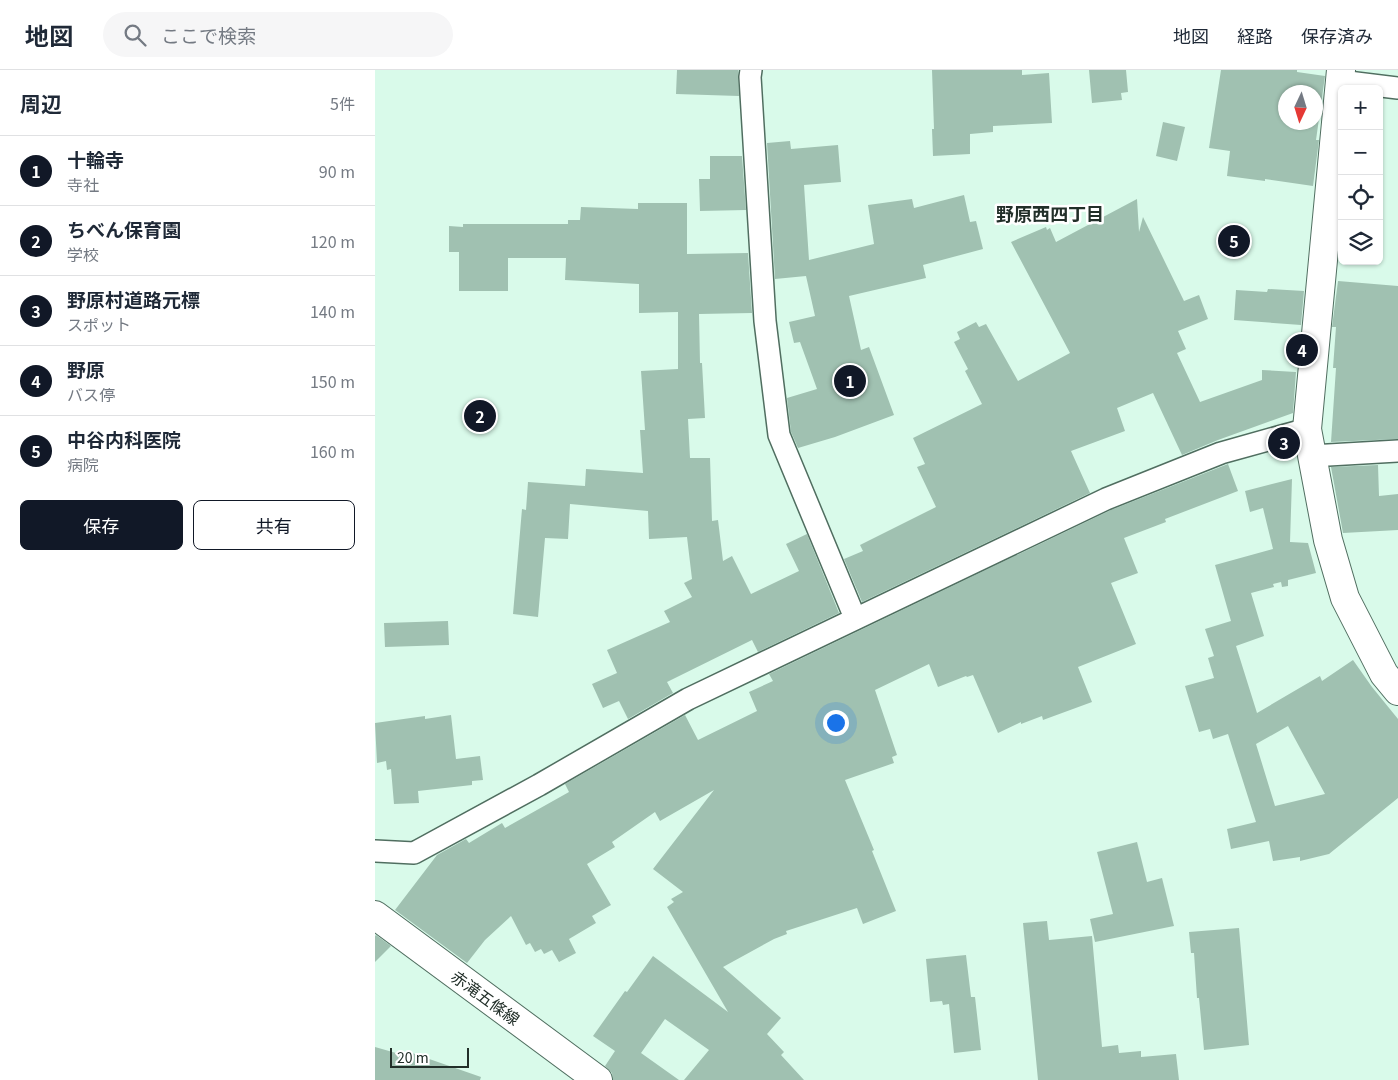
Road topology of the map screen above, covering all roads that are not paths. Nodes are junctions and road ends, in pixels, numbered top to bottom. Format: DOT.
graph roads {
  1 [pos="751,70"];
  2 [pos="1341,76"];
  3 [pos="1398,88"];
  4 [pos="1307,429"];
  5 [pos="1398,451"];
  6 [pos="1311,456"];
  7 [pos="855,618"];
  8 [pos="1398,691"];
  9 [pos="375,851"];
  10 [pos="375,915"];
  11 [pos="598,1080"];
  1 -- 7 [label="street"];
  2 -- 3 [label="street"];
  2 -- 4 [label="street"];
  4 -- 6 [label="street"];
  4 -- 7 [label="street"];
  5 -- 6 [label="street"];
  6 -- 8 [label="street"];
  7 -- 9 [label="street"];
  10 -- 11 [label="street, 赤滝五條線"];
}
